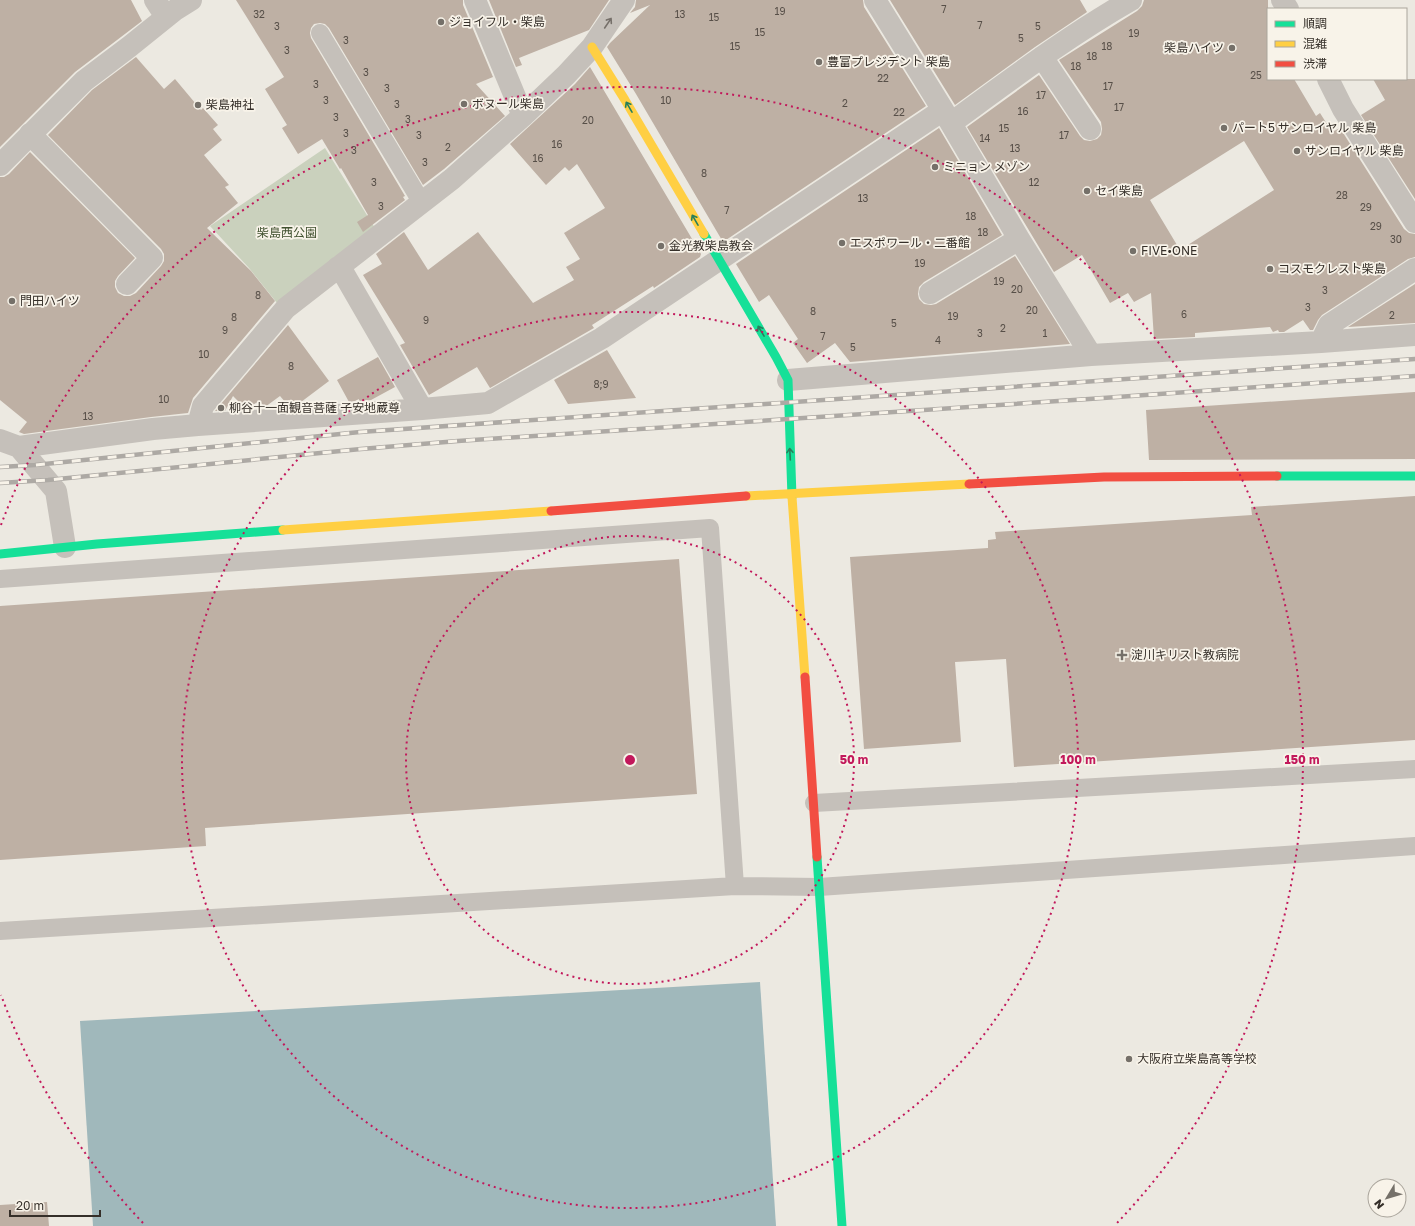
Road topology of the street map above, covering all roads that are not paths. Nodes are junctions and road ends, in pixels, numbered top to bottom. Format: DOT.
graph roads {
  1 [pos="191,0"];
  2 [pos="475,0"];
  3 [pos="624,0"];
  4 [pos="875,0"];
  5 [pos="1131,0"];
  6 [pos="161,8"];
  7 [pos="320,33"];
  8 [pos="592,47"];
  9 [pos="1042,57"];
  10 [pos="1328,80"];
  11 [pos="523,116"];
  12 [pos="947,117"];
  13 [pos="1090,129"];
  14 [pos="30,134"];
  15 [pos="0,165"];
  16 [pos="422,203"];
  17 [pos="1415,222"];
  18 [pos="1018,239"];
  19 [pos="718,260"];
  20 [pos="338,267"];
  21 [pos="1415,269"];
  22 [pos="127,284"];
  23 [pos="930,293"];
  24 [pos="1415,335"];
  25 [pos="1321,342"];
  26 [pos="1091,355"];
  27 [pos="788,380"];
  28 [pos="422,409"];
  29 [pos="198,425"];
  30 [pos="10,443"];
  31 [pos="1415,476"];
  32 [pos="792,493"];
  33 [pos="65,547"];
  34 [pos="0,554"];
  35 [pos="0,579"];
  36 [pos="1415,769"];
  37 [pos="814,803"];
  38 [pos="1415,846"];
  39 [pos="735,886"];
  40 [pos="819,888"];
  41 [pos="0,931"];
  42 [pos="842,1226"];
  1 -- 6 [label="street"];
  2 -- 11 [label="street"];
  8 -- 3 [label="street, one-way"];
  4 -- 12 [label="street"];
  5 -- 9 [label="street"];
  6 -- 14 [label="street"];
  7 -- 16 [label="lane"];
  8 -- 11 [label="street"];
  19 -- 8 [label="street, one-way"];
  9 -- 12 [label="street"];
  9 -- 13 [label="street"];
  10 -- 17 [label="street"];
  11 -- 16 [label="street"];
  12 -- 18 [label="street"];
  12 -- 19 [label="street"];
  14 -- 15 [label="street"];
  14 -- 22 [label="street"];
  16 -- 20 [label="street"];
  18 -- 23 [label="street"];
  18 -- 26 [label="street"];
  27 -- 19 [label="street, one-way"];
  19 -- 28 [label="street"];
  20 -- 28 [label="street"];
  20 -- 29 [label="street"];
  21 -- 25 [label="street"];
  24 -- 25 [label="street"];
  25 -- 26 [label="street"];
  26 -- 27 [label="street"];
  32 -- 27 [label="street, one-way"];
  28 -- 29 [label="street"];
  29 -- 30 [label="street"];
  30 -- 33 [label="street"];
  31 -- 32 [label="street"];
  32 -- 33 [label="street"];
  32 -- 37 [label="street"];
  33 -- 34 [label="street"];
  35 -- 39 [label="lane"];
  36 -- 37 [label="lane"];
  37 -- 40 [label="street"];
  38 -- 40 [label="lane"];
  39 -- 40 [label="lane"];
  39 -- 41 [label="lane"];
  40 -- 42 [label="street"];
}
